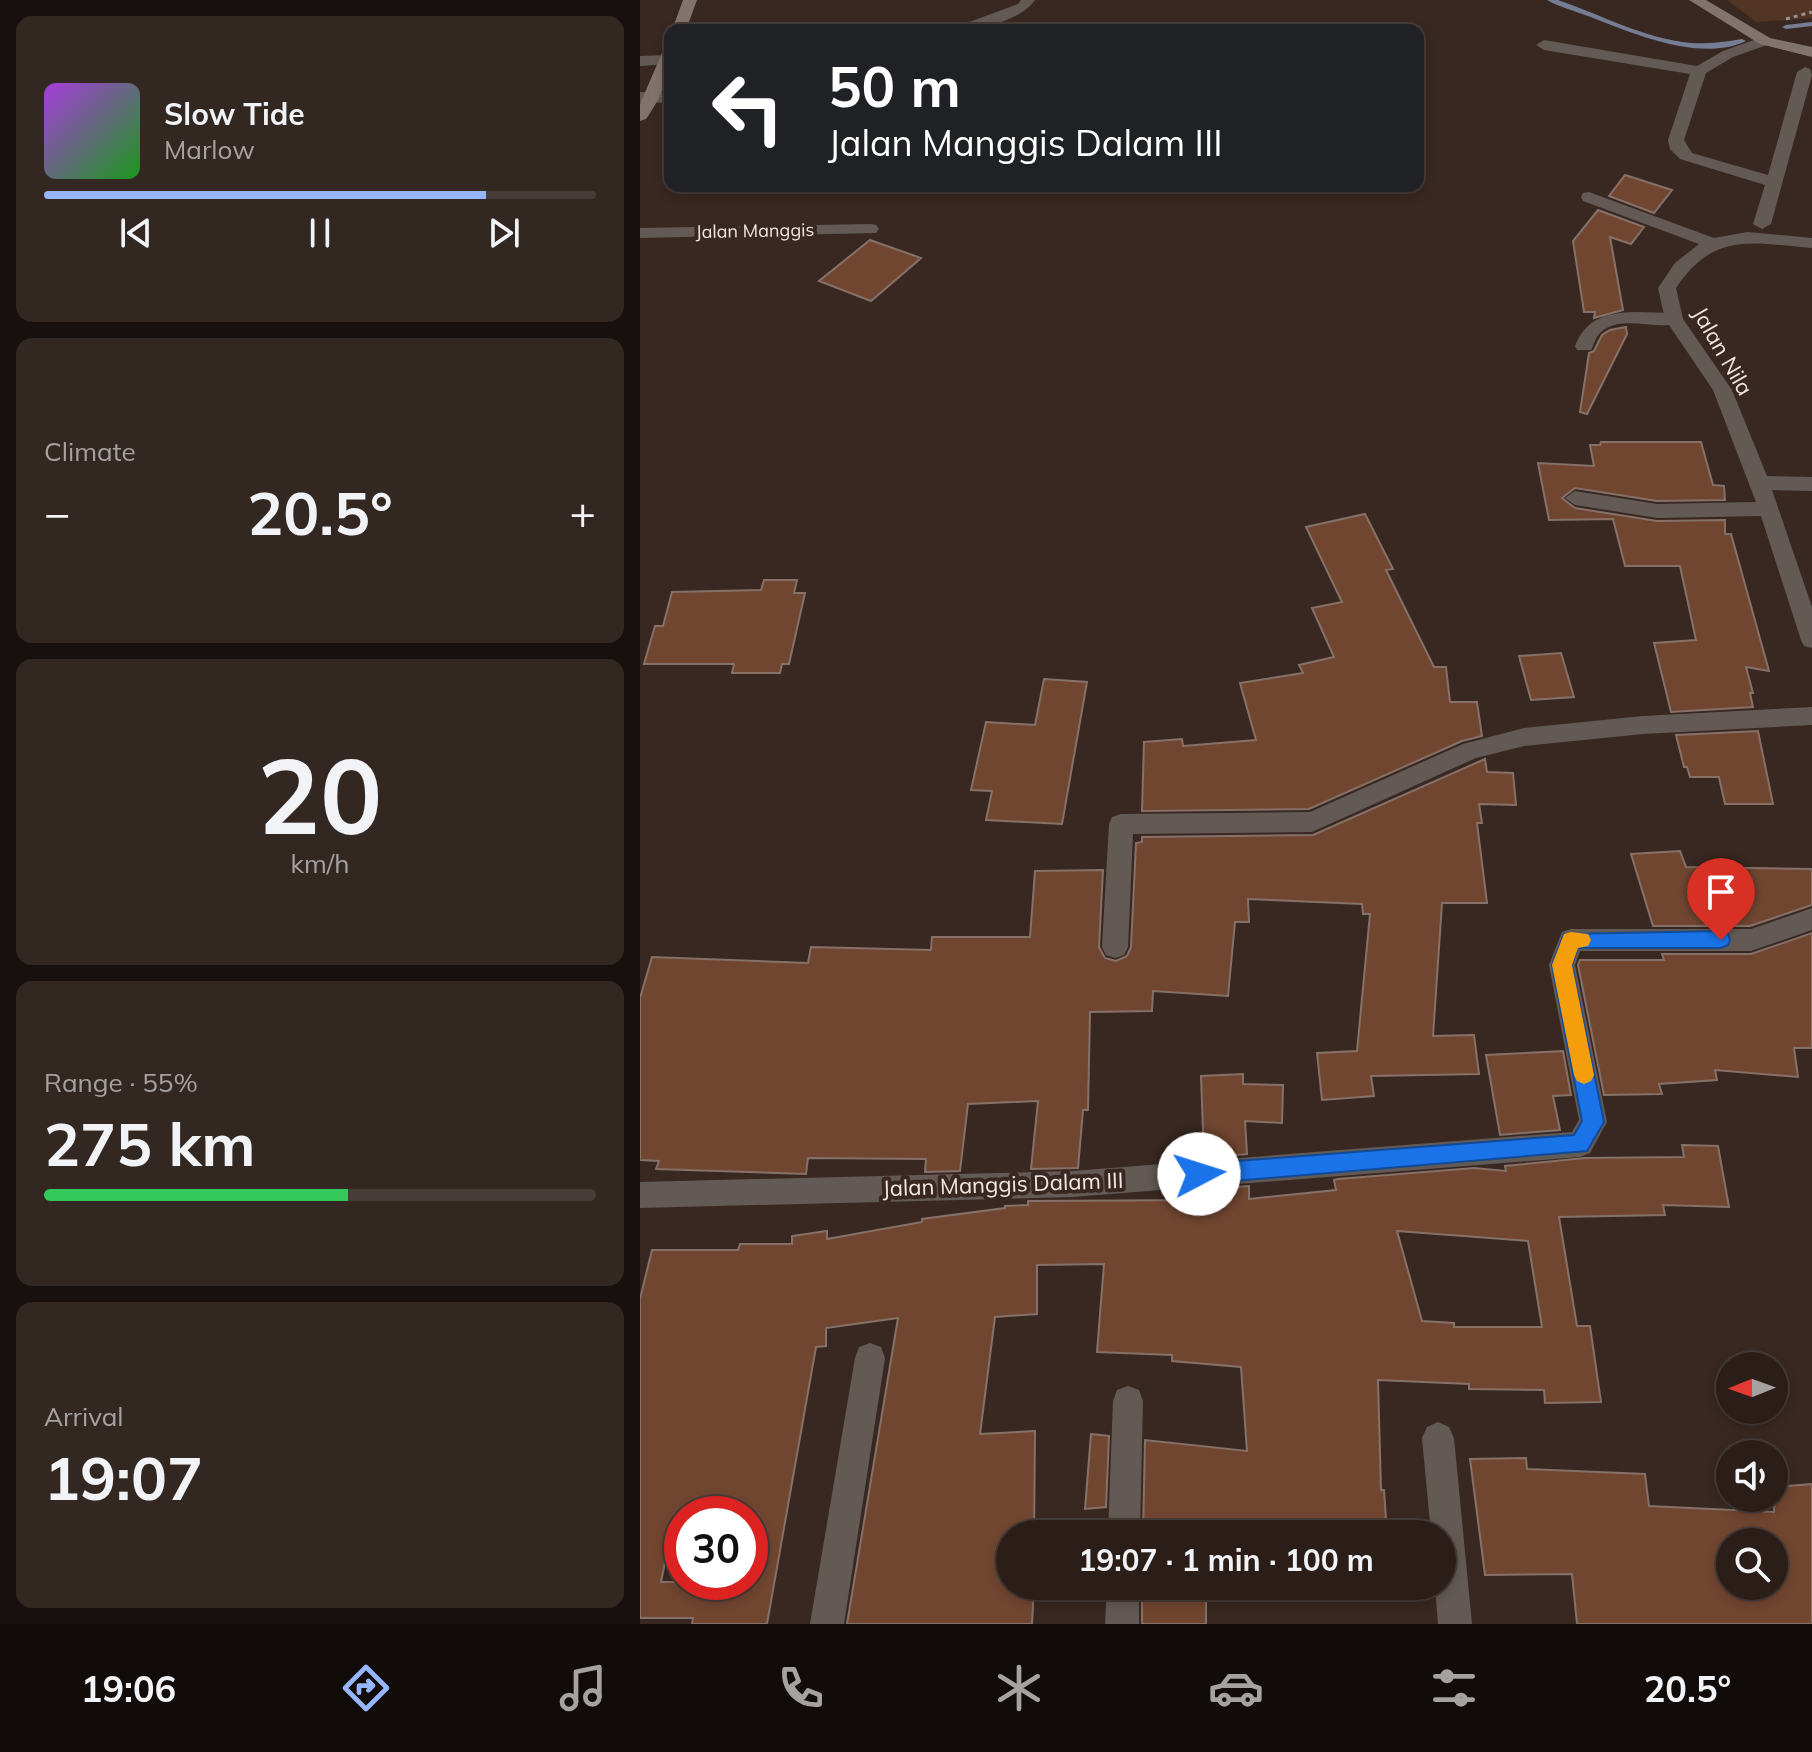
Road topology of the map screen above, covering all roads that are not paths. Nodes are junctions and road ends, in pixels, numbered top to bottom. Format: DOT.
graph roads {
  1 [pos="690,0"];
  2 [pos="1028,0"];
  3 [pos="1696,0"];
  4 [pos="681,24"];
  5 [pos="977,24"];
  6 [pos="1765,41"];
  7 [pos="1544,45"];
  8 [pos="1812,52"];
  9 [pos="664,58"];
  10 [pos="640,61"];
  11 [pos="664,71"];
  12 [pos="1699,71"];
  13 [pos="1805,72"];
  14 [pos="654,98"];
  15 [pos="640,116"];
  16 [pos="1774,182"];
  17 [pos="1589,197"];
  18 [pos="1762,224"];
  19 [pos="870,229"];
  20 [pos="640,233"];
  21 [pos="1710,242"];
  22 [pos="1812,243"];
  23 [pos="1674,319"];
  24 [pos="1584,346"];
  25 [pos="1760,483"];
  26 [pos="1812,484"];
  27 [pos="1575,498"];
  28 [pos="1768,509"];
  29 [pos="1812,640"];
  30 [pos="1812,716"];
  31 [pos="1812,919"];
  32 [pos="1115,947"];
  33 [pos="640,1195"];
  34 [pos="870,1358"];
  35 [pos="1128,1401"];
  36 [pos="1438,1438"];
  37 [pos="1124,1520"];
  38 [pos="1123,1600"];
  39 [pos="827,1624"];
  40 [pos="1122,1624"];
  41 [pos="1455,1624"];
  1 -- 4 [label="street"];
  2 -- 5 [label="street"];
  3 -- 6 [label="street"];
  6 -- 8 [label="street"];
  6 -- 12 [label="street"];
  7 -- 12 [label="street"];
  9 -- 10 [label="street"];
  11 -- 14 [label="street"];
  12 -- 16 [label="street"];
  13 -- 16 [label="street"];
  14 -- 15 [label="street"];
  16 -- 18 [label="street"];
  17 -- 21 [label="street"];
  19 -- 20 [label="street, Jalan Manggis"];
  21 -- 22 [label="street"];
  21 -- 23 [label="street, Jalan Nila"];
  23 -- 24 [label="street"];
  23 -- 25 [label="street, Jalan Nila"];
  25 -- 26 [label="street"];
  25 -- 28 [label="street, Jalan Nila"];
  27 -- 28 [label="street"];
  28 -- 29 [label="street, Jalan Nila"];
  30 -- 32 [label="street"];
  31 -- 33 [label="street, Jalan Manggis Dalam III"];
  34 -- 39 [label="street"];
  35 -- 37 [label="street"];
  36 -- 41 [label="street"];
  38 -- 40 [label="street"];
}
